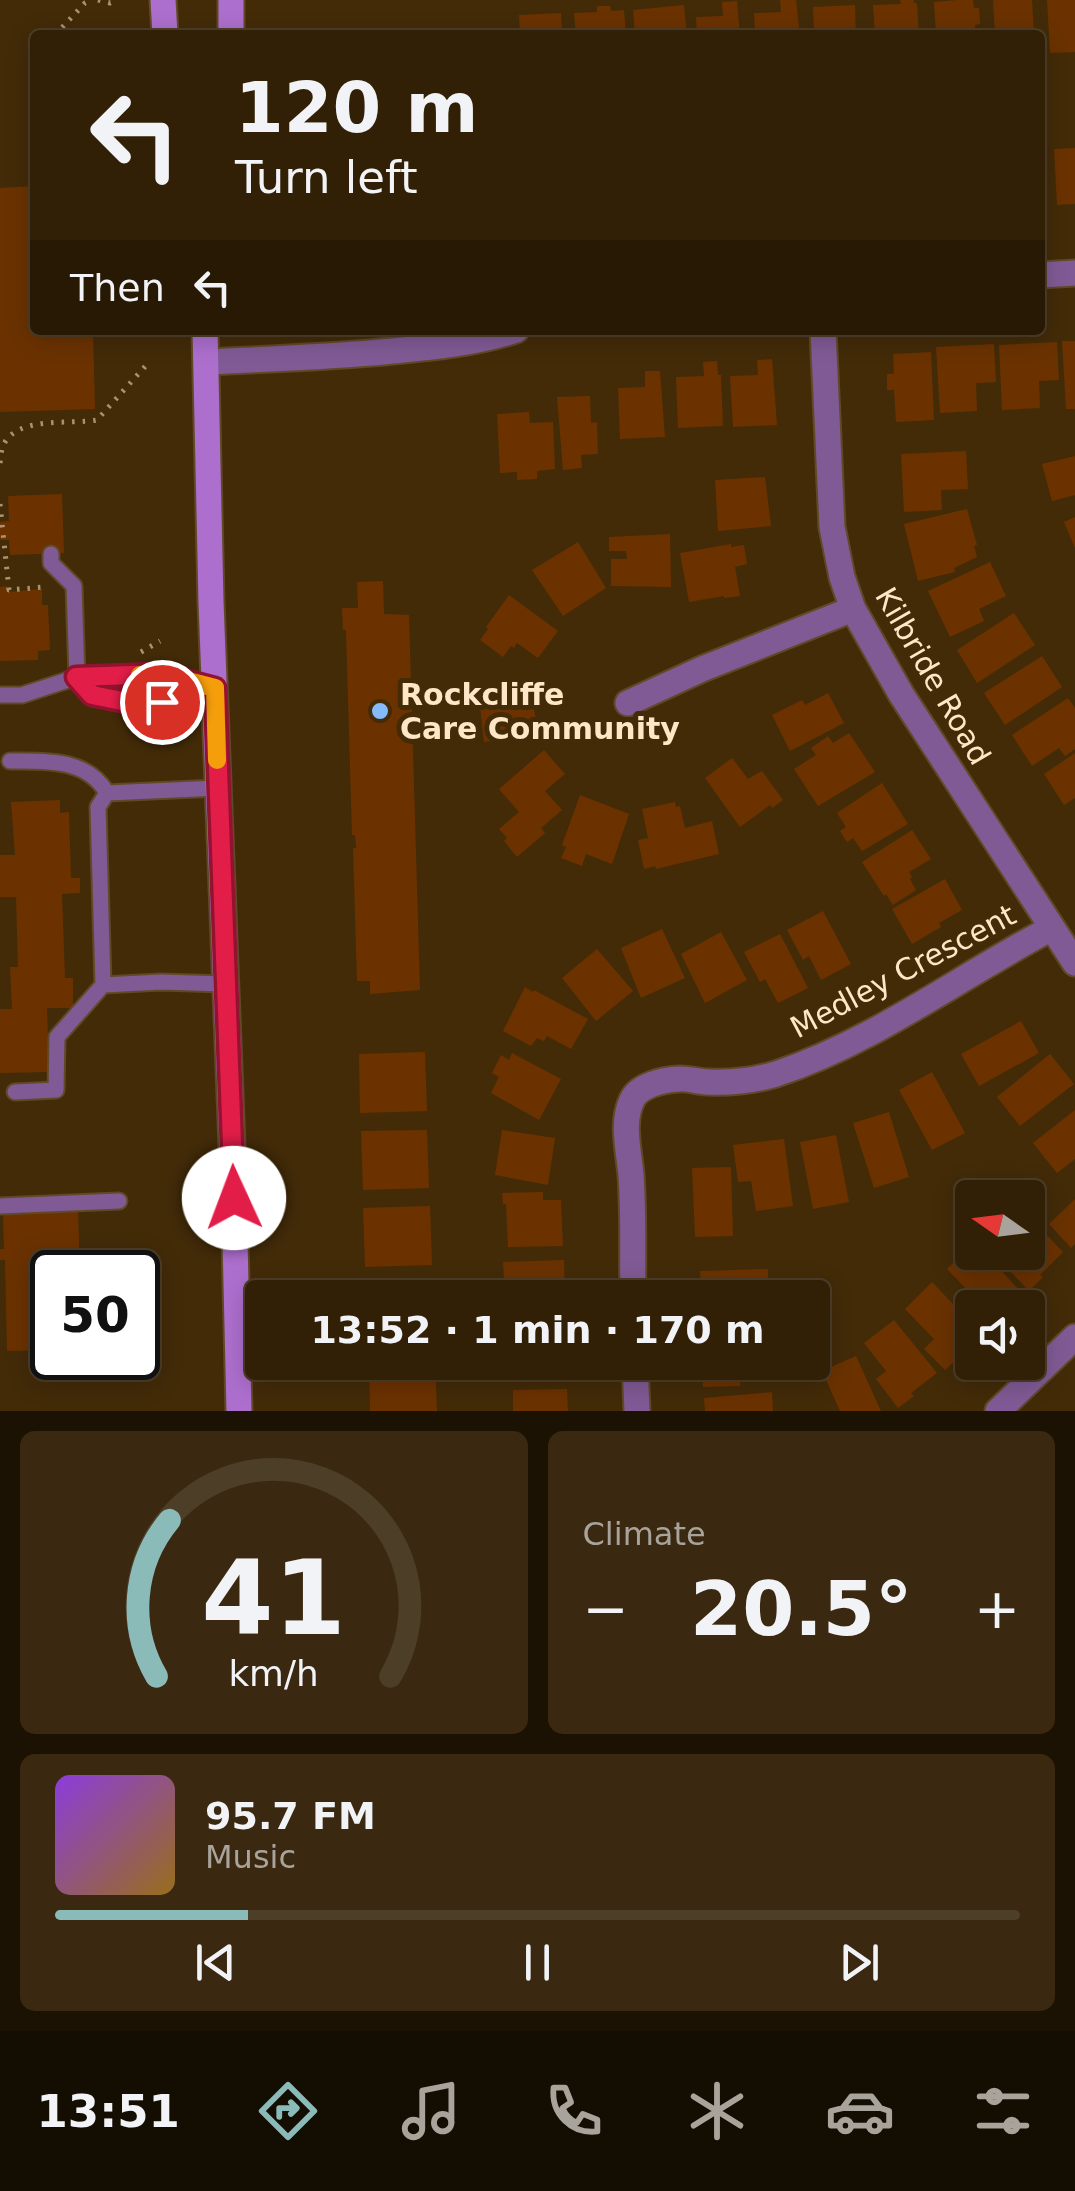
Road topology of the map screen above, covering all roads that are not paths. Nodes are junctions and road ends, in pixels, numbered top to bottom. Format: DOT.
graph roads {
  1 [pos="164,0"];
  2 [pos="232,0"];
  3 [pos="165,30"];
  4 [pos="231,30"];
  5 [pos="1075,273"];
  6 [pos="1045,275"];
  7 [pos="204,335"];
  8 [pos="501,335"];
  9 [pos="823,335"];
  10 [pos="206,362"];
  11 [pos="51,554"];
  12 [pos="853,609"];
  13 [pos="76,677"];
  14 [pos="215,688"];
  15 [pos="0,696"];
  16 [pos="628,703"];
  17 [pos="10,760"];
  18 [pos="218,788"];
  19 [pos="106,793"];
  20 [pos="1052,928"];
  21 [pos="1075,962"];
  22 [pos="225,984"];
  23 [pos="103,985"];
  24 [pos="16,1092"];
  25 [pos="119,1201"];
  26 [pos="0,1206"];
  27 [pos="633,1280"];
  28 [pos="1075,1337"];
  29 [pos="636,1380"];
  30 [pos="239,1411"];
  31 [pos="637,1411"];
  32 [pos="998,1411"];
  1 -- 3 [label="main road"];
  2 -- 4 [label="main road"];
  5 -- 6 [label="street"];
  7 -- 10 [label="main road"];
  8 -- 10 [label="street"];
  9 -- 12 [label="street, Kilbride Road"];
  10 -- 14 [label="main road"];
  11 -- 13 [label="lane"];
  12 -- 16 [label="street"];
  12 -- 20 [label="street, Kilbride Road"];
  13 -- 14 [label="lane"];
  13 -- 14 [label="lane"];
  13 -- 15 [label="lane"];
  14 -- 18 [label="main road"];
  17 -- 19 [label="lane"];
  18 -- 19 [label="lane"];
  18 -- 22 [label="main road"];
  19 -- 23 [label="lane"];
  20 -- 21 [label="street, Kilbride Road"];
  20 -- 27 [label="street, Medley Crescent"];
  22 -- 23 [label="lane"];
  22 -- 30 [label="main road"];
  23 -- 24 [label="lane"];
  25 -- 26 [label="lane"];
  28 -- 32 [label="street"];
  29 -- 31 [label="street"];
}
